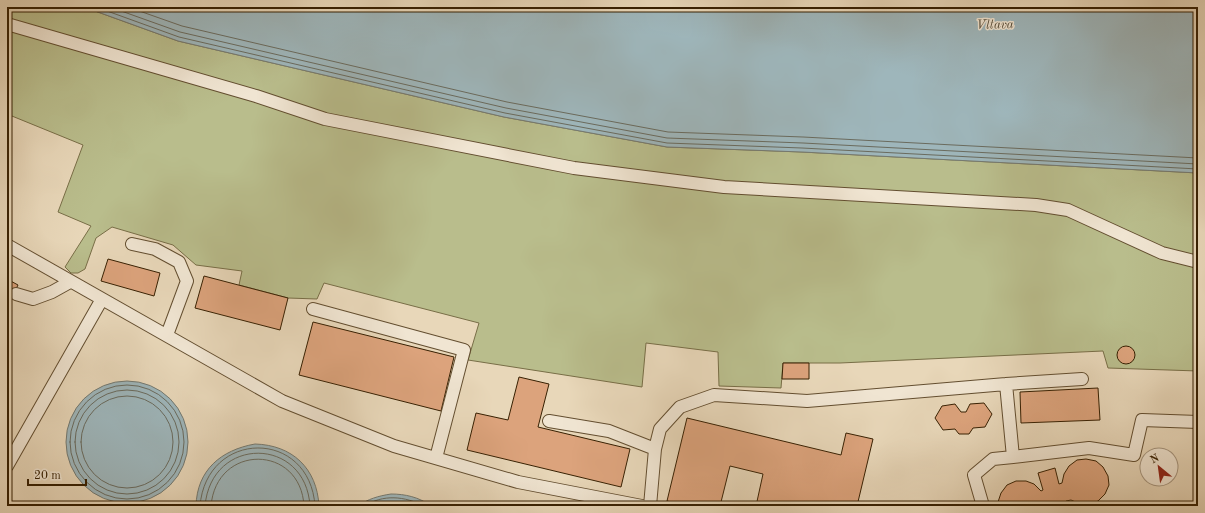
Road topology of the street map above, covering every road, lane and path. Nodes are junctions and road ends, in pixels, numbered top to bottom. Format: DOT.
graph roads {
  1 [pos="7,24"];
  2 [pos="132,244"];
  3 [pos="7,245"];
  4 [pos="1198,262"];
  5 [pos="70,282"];
  6 [pos="16,294"];
  7 [pos="102,299"];
  8 [pos="313,309"];
  9 [pos="167,335"];
  10 [pos="1082,379"];
  11 [pos="1006,384"];
  12 [pos="549,421"];
  13 [pos="1198,422"];
  14 [pos="655,449"];
  15 [pos="1013,457"];
  16 [pos="436,458"];
  17 [pos="7,466"];
  18 [pos="642,506"];
  19 [pos="650,506"];
  20 [pos="983,506"];
  1 -- 4 [label="lane"];
  2 -- 9 [label="lane"];
  3 -- 5 [label="lane"];
  5 -- 6 [label="lane"];
  5 -- 7 [label="lane"];
  7 -- 9 [label="lane"];
  7 -- 17 [label="lane"];
  8 -- 16 [label="lane"];
  9 -- 16 [label="lane"];
  10 -- 11 [label="lane"];
  11 -- 14 [label="lane"];
  11 -- 15 [label="lane"];
  12 -- 14 [label="lane"];
  13 -- 15 [label="lane"];
  14 -- 19 [label="lane"];
  15 -- 20 [label="lane"];
  16 -- 18 [label="lane"];
}
